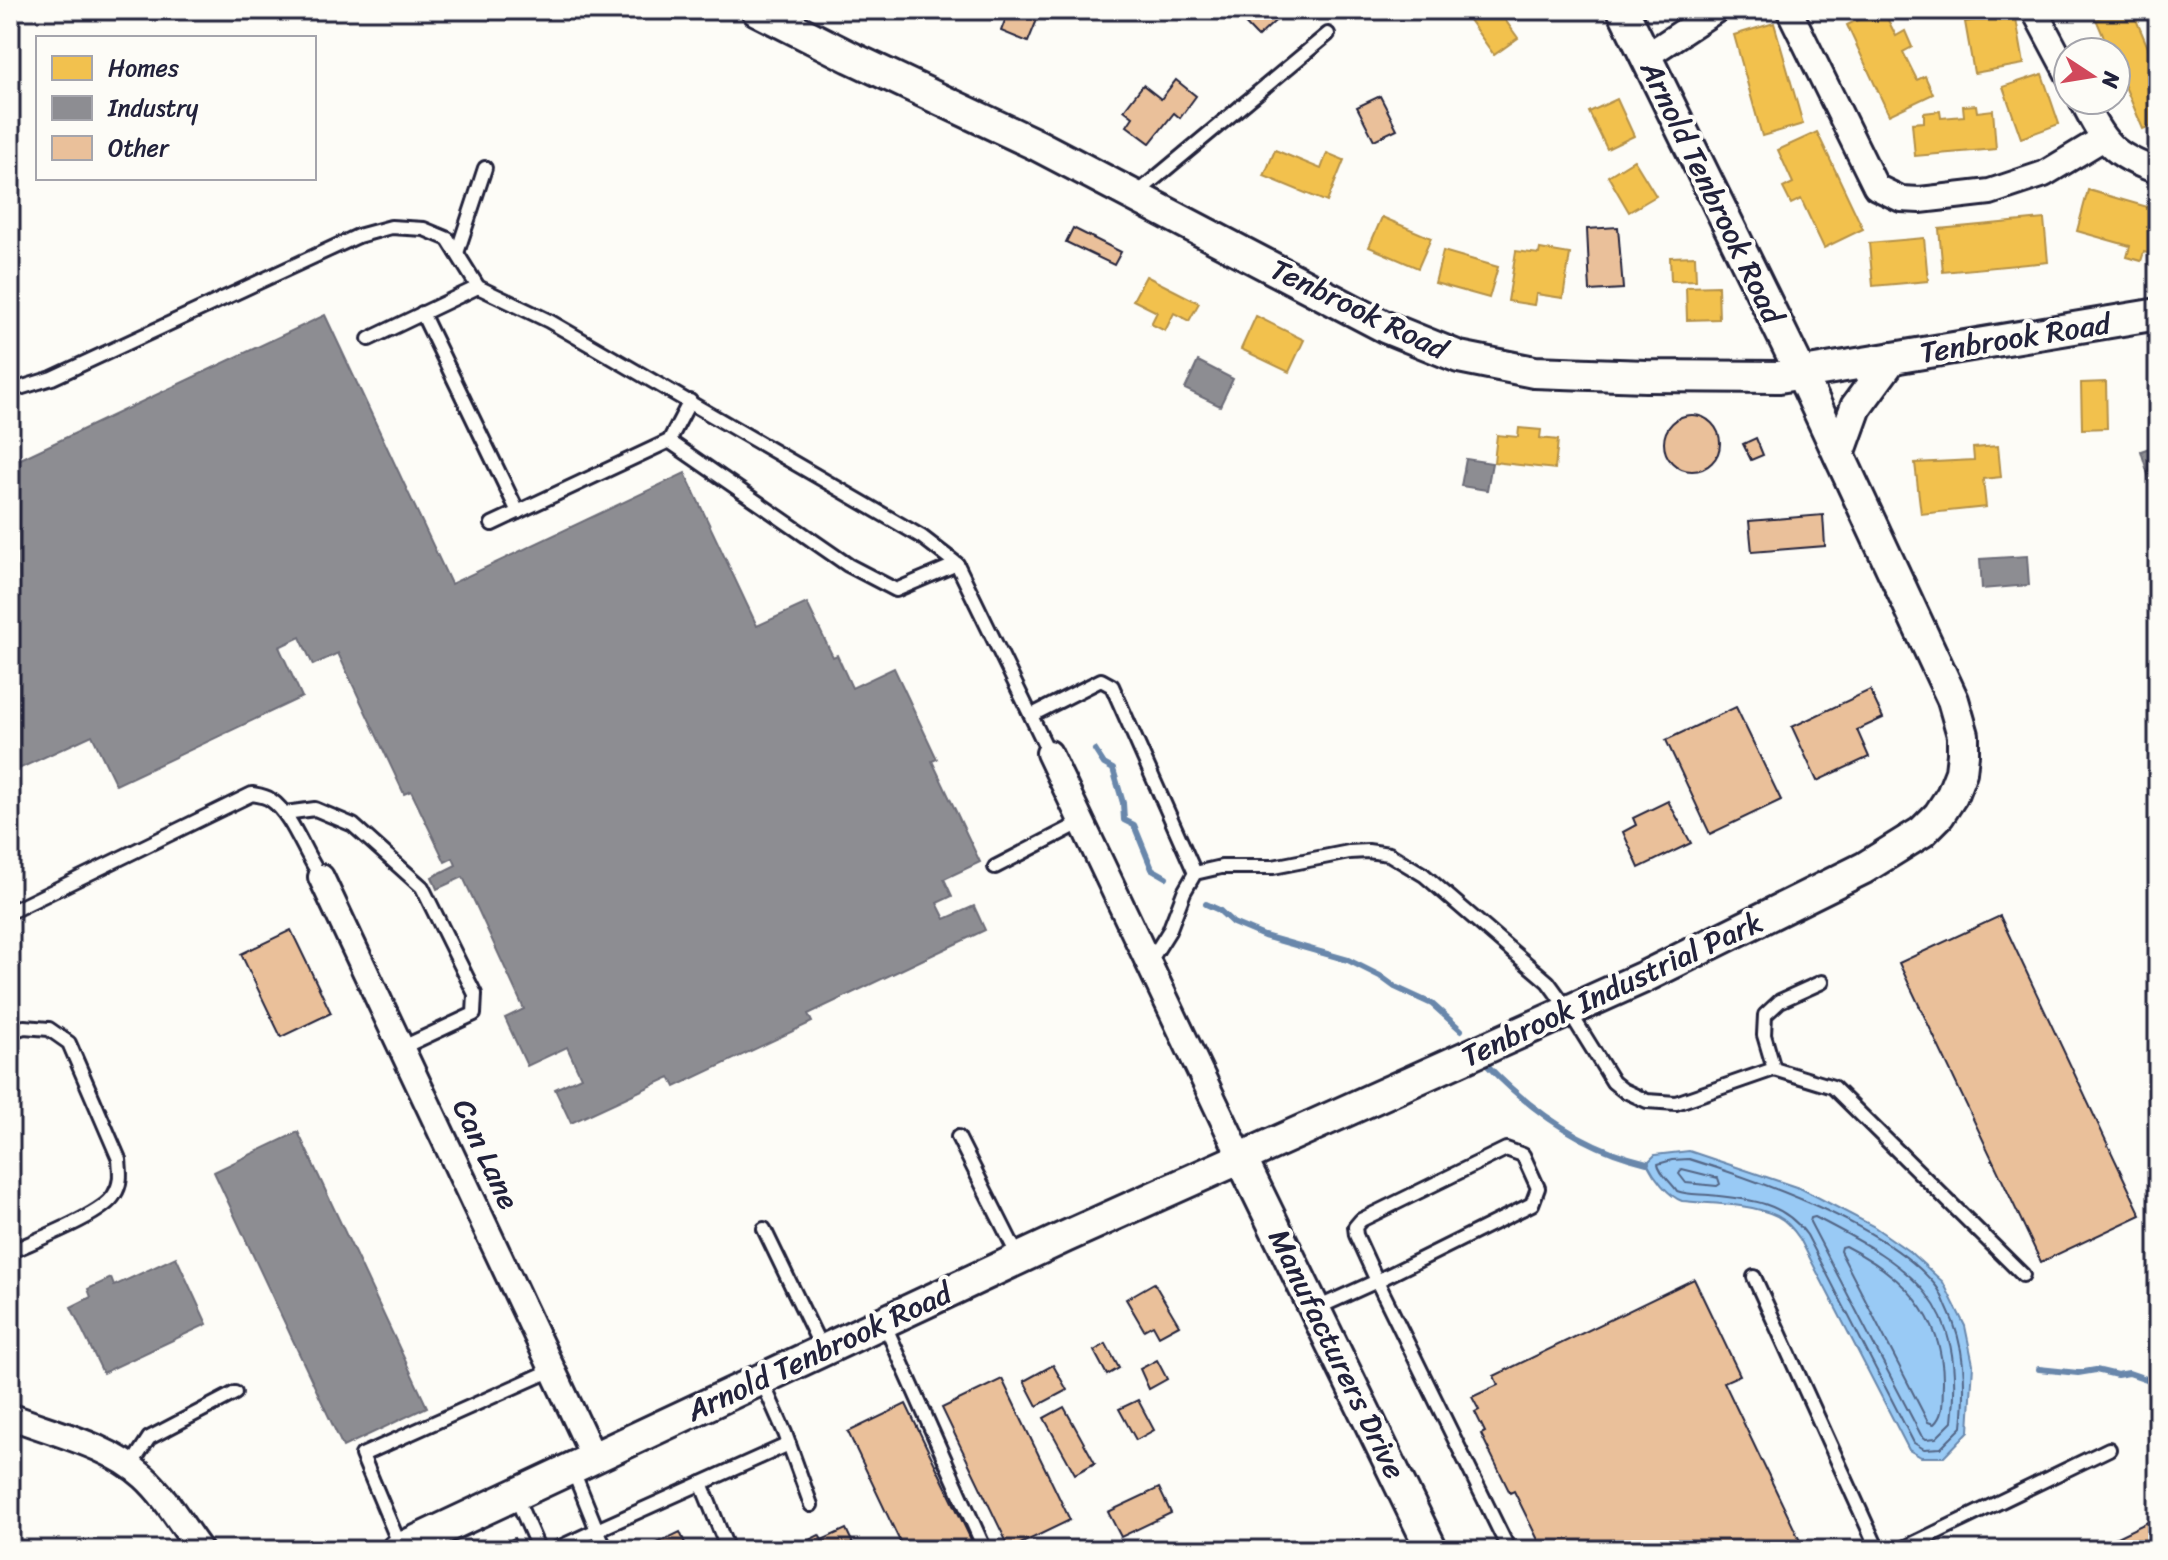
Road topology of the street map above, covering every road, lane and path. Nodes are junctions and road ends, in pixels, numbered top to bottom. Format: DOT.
graph roads {
  1 [pos="757,10"];
  2 [pos="1623,10"];
  3 [pos="1716,10"];
  4 [pos="1789,10"];
  5 [pos="2034,10"];
  6 [pos="1328,34"];
  7 [pos="2052,44"];
  8 [pos="1645,57"];
  9 [pos="2090,116"];
  10 [pos="2102,139"];
  11 [pos="485,168"];
  12 [pos="2158,171"];
  13 [pos="1135,195"];
  14 [pos="457,253"];
  15 [pos="478,287"];
  16 [pos="422,313"];
  17 [pos="2158,314"];
  18 [pos="1772,315"];
  19 [pos="369,339"];
  20 [pos="1892,358"];
  21 [pos="1801,373"];
  22 [pos="1732,377"];
  23 [pos="10,391"];
  24 [pos="690,401"];
  25 [pos="669,441"];
  26 [pos="1839,454"];
  27 [pos="518,512"];
  28 [pos="492,524"];
  29 [pos="957,564"];
  30 [pos="1032,715"];
  31 [pos="1049,753"];
  32 [pos="285,813"];
  33 [pos="1082,822"];
  34 [pos="995,867"];
  35 [pos="1195,873"];
  36 [pos="321,877"];
  37 [pos="10,912"];
  38 [pos="1149,963"];
  39 [pos="1822,982"];
  40 [pos="1569,1011"];
  41 [pos="10,1032"];
  42 [pos="401,1048"];
  43 [pos="1774,1069"];
  44 [pos="958,1137"];
  45 [pos="1241,1158"];
  46 [pos="764,1229"];
  47 [pos="10,1252"];
  48 [pos="1019,1258"];
  49 [pos="2023,1275"];
  50 [pos="1754,1277"];
  51 [pos="1377,1281"];
  52 [pos="1315,1309"];
  53 [pos="884,1323"];
  54 [pos="823,1350"];
  55 [pos="552,1370"];
  56 [pos="761,1379"];
  57 [pos="235,1393"];
  58 [pos="10,1416"];
  59 [pos="789,1444"];
  60 [pos="2109,1449"];
  61 [pos="583,1463"];
  62 [pos="130,1467"];
  63 [pos="701,1483"];
  64 [pos="515,1495"];
  65 [pos="811,1505"];
  66 [pos="597,1530"];
  67 [pos="399,1549"];
  68 [pos="200,1550"];
  69 [pos="539,1550"];
  70 [pos="554,1550"];
  71 [pos="606,1550"];
  72 [pos="728,1550"];
  73 [pos="985,1550"];
  74 [pos="1432,1550"];
  75 [pos="1509,1550"];
  76 [pos="1878,1550"];
  77 [pos="1900,1550"];
  1 -- 13 [label="street, Tenbrook Road"];
  2 -- 8 [label="street, Arnold Tenbrook Road"];
  3 -- 8 [label="street"];
  4 -- 10 [label="street"];
  5 -- 7 [label="street"];
  6 -- 13 [label="lane"];
  8 -- 18 [label="street, Arnold Tenbrook Road"];
  9 -- 10 [label="street"];
  10 -- 12 [label="street"];
  11 -- 14 [label="lane"];
  13 -- 22 [label="street, Tenbrook Road"];
  14 -- 15 [label="lane"];
  14 -- 23 [label="lane"];
  15 -- 16 [label="lane"];
  15 -- 24 [label="lane"];
  16 -- 19 [label="lane"];
  16 -- 27 [label="lane"];
  17 -- 20 [label="street, Tenbrook Road"];
  18 -- 21 [label="street, Arnold Tenbrook Road"];
  18 -- 22 [label="street"];
  20 -- 21 [label="street, Tenbrook Road"];
  20 -- 26 [label="street"];
  21 -- 22 [label="street, Tenbrook Road"];
  21 -- 26 [label="street, Tenbrook Industrial Park"];
  24 -- 25 [label="lane"];
  24 -- 29 [label="lane"];
  25 -- 27 [label="lane"];
  25 -- 29 [label="lane"];
  26 -- 40 [label="street, Tenbrook Industrial Park"];
  27 -- 28 [label="lane"];
  29 -- 30 [label="lane"];
  30 -- 31 [label="lane"];
  30 -- 35 [label="lane"];
  31 -- 33 [label="street"];
  32 -- 36 [label="lane"];
  32 -- 37 [label="lane"];
  32 -- 42 [label="lane"];
  33 -- 34 [label="lane"];
  33 -- 38 [label="street"];
  35 -- 38 [label="lane"];
  35 -- 40 [label="lane"];
  36 -- 42 [label="street, Can Lane"];
  38 -- 45 [label="street"];
  39 -- 43 [label="lane"];
  40 -- 43 [label="lane"];
  40 -- 45 [label="street, Tenbrook Industrial Park"];
  41 -- 47 [label="lane"];
  42 -- 55 [label="street, Can Lane"];
  43 -- 49 [label="lane"];
  44 -- 48 [label="lane"];
  45 -- 48 [label="street, Arnold Tenbrook Road"];
  45 -- 52 [label="street, Manufacturers Drive"];
  46 -- 54 [label="lane"];
  48 -- 53 [label="street, Arnold Tenbrook Road"];
  50 -- 76 [label="lane"];
  51 -- 51 [label="lane"];
  51 -- 52 [label="lane"];
  51 -- 75 [label="lane"];
  52 -- 74 [label="street, Manufacturers Drive"];
  53 -- 54 [label="street, Arnold Tenbrook Road"];
  53 -- 73 [label="lane"];
  54 -- 56 [label="street, Arnold Tenbrook Road"];
  55 -- 61 [label="street, Can Lane"];
  55 -- 67 [label="lane"];
  56 -- 59 [label="lane"];
  56 -- 61 [label="street, Arnold Tenbrook Road"];
  57 -- 62 [label="lane"];
  58 -- 62 [label="street"];
  59 -- 63 [label="lane"];
  59 -- 65 [label="lane"];
  60 -- 77 [label="lane"];
  61 -- 64 [label="street, Arnold Tenbrook Road"];
  61 -- 66 [label="lane"];
  62 -- 68 [label="street"];
  63 -- 66 [label="lane"];
  63 -- 72 [label="lane"];
  64 -- 67 [label="street, Arnold Tenbrook Road"];
  64 -- 69 [label="lane"];
  66 -- 70 [label="lane"];
  66 -- 71 [label="lane"];
}
